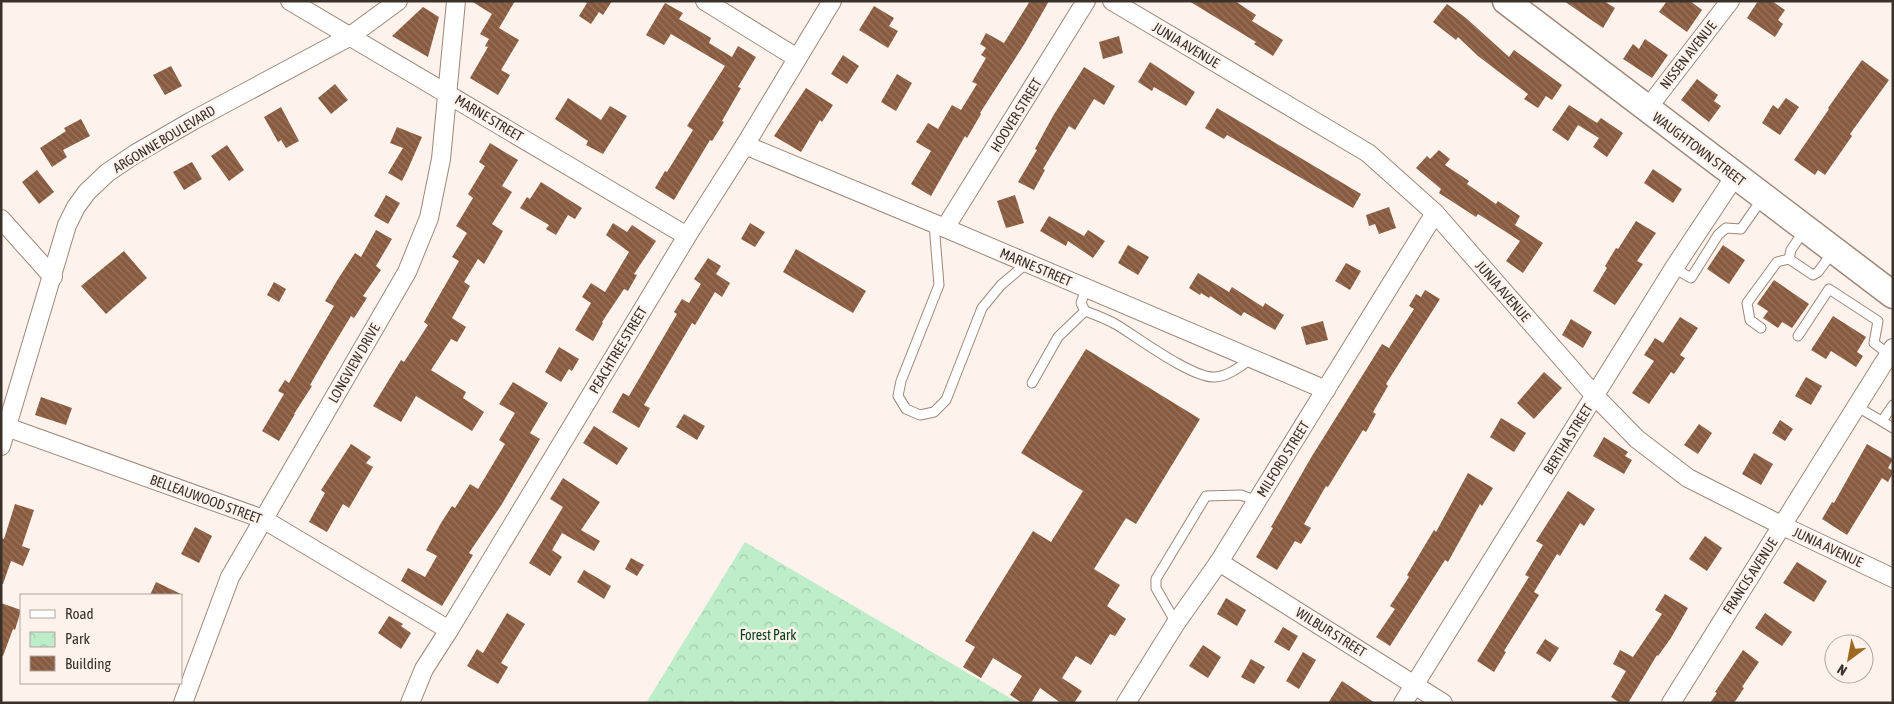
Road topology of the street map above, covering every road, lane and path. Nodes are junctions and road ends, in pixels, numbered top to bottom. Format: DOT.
graph roads {
  1 [pos="290,1"];
  2 [pos="398,1"];
  3 [pos="456,1"];
  4 [pos="705,1"];
  5 [pos="832,1"];
  6 [pos="1086,1"];
  7 [pos="1112,1"];
  8 [pos="1506,1"];
  9 [pos="1730,1"];
  10 [pos="350,37"];
  11 [pos="797,58"];
  12 [pos="448,94"];
  13 [pos="1647,109"];
  14 [pos="745,145"];
  15 [pos="1735,176"];
  16 [pos="1764,197"];
  17 [pos="1435,213"];
  18 [pos="1,219"];
  19 [pos="1702,224"];
  20 [pos="939,226"];
  21 [pos="1805,229"];
  22 [pos="1718,235"];
  23 [pos="687,236"];
  24 [pos="1834,250"];
  25 [pos="1789,259"];
  26 [pos="1027,262"];
  27 [pos="1674,268"];
  28 [pos="53,277"];
  29 [pos="1086,288"];
  30 [pos="1893,295"];
  31 [pos="1085,311"];
  32 [pos="1761,328"];
  33 [pos="1798,336"];
  34 [pos="1891,353"];
  35 [pos="1252,358"];
  36 [pos="1032,382"];
  37 [pos="1326,390"];
  38 [pos="1595,396"];
  39 [pos="1893,405"];
  40 [pos="1856,406"];
  41 [pos="1882,422"];
  42 [pos="4,426"];
  43 [pos="1893,428"];
  44 [pos="1,446"];
  45 [pos="1257,501"];
  46 [pos="263,519"];
  47 [pos="1783,526"];
  48 [pos="1219,562"];
  49 [pos="1893,578"];
  50 [pos="1176,623"];
  51 [pos="449,630"];
  52 [pos="1415,685"];
  53 [pos="183,703"];
  54 [pos="410,703"];
  55 [pos="1126,703"];
  56 [pos="1403,703"];
  57 [pos="1443,703"];
  58 [pos="1671,703"];
  1 -- 10 [label="street, MARNE STREET"];
  2 -- 10 [label="street, ARGONNE BOULEVARD"];
  3 -- 12 [label="street, LONGVIEW DRIVE"];
  4 -- 11 [label="street"];
  5 -- 11 [label="street, PEACHTREE STREET"];
  6 -- 20 [label="street, HOOVER STREET"];
  7 -- 17 [label="street, JUNIA AVENUE"];
  8 -- 13 [label="main road, WAUGHTOWN STREET"];
  9 -- 13 [label="street, NISSEN AVENUE"];
  10 -- 12 [label="street, MARNE STREET"];
  10 -- 28 [label="street, ARGONNE BOULEVARD"];
  11 -- 14 [label="street, PEACHTREE STREET"];
  12 -- 23 [label="street, MARNE STREET"];
  12 -- 46 [label="street, LONGVIEW DRIVE"];
  13 -- 15 [label="main road, WAUGHTOWN STREET"];
  14 -- 20 [label="street, MARNE STREET"];
  14 -- 23 [label="street, PEACHTREE STREET"];
  15 -- 16 [label="main road, WAUGHTOWN STREET"];
  15 -- 19 [label="street, BERTHA STREET"];
  16 -- 21 [label="main road, WAUGHTOWN STREET"];
  16 -- 22 [label="lane"];
  17 -- 37 [label="street, MILFORD STREET"];
  17 -- 38 [label="street, JUNIA AVENUE"];
  18 -- 28 [label="street"];
  19 -- 22 [label="lane"];
  19 -- 27 [label="street, BERTHA STREET"];
  20 -- 26 [label="street, MARNE STREET"];
  20 -- 26 [label="lane"];
  21 -- 24 [label="main road, WAUGHTOWN STREET"];
  21 -- 25 [label="lane"];
  22 -- 27 [label="lane"];
  23 -- 51 [label="street, PEACHTREE STREET"];
  24 -- 25 [label="lane"];
  24 -- 30 [label="main road, WAUGHTOWN STREET"];
  25 -- 32 [label="lane"];
  26 -- 29 [label="street, MARNE STREET"];
  27 -- 38 [label="street, BERTHA STREET"];
  28 -- 42 [label="street, ARGONNE BOULEVARD"];
  29 -- 31 [label="lane"];
  29 -- 35 [label="street, MARNE STREET"];
  31 -- 35 [label="lane"];
  31 -- 36 [label="lane"];
  33 -- 34 [label="lane"];
  34 -- 40 [label="street, FRANCIS AVENUE"];
  35 -- 37 [label="street, MARNE STREET"];
  37 -- 45 [label="street, MILFORD STREET"];
  38 -- 47 [label="street, JUNIA AVENUE"];
  38 -- 52 [label="street, BERTHA STREET"];
  39 -- 41 [label="lane"];
  40 -- 41 [label="lane"];
  40 -- 47 [label="street, FRANCIS AVENUE"];
  41 -- 43 [label="lane"];
  42 -- 44 [label="street, ARGONNE BOULEVARD"];
  42 -- 46 [label="street, BELLEAUWOOD STREET"];
  45 -- 48 [label="street, MILFORD STREET"];
  45 -- 50 [label="lane"];
  46 -- 51 [label="street, BELLEAUWOOD STREET"];
  46 -- 53 [label="street, LONGVIEW DRIVE"];
  47 -- 49 [label="street, JUNIA AVENUE"];
  47 -- 58 [label="street, FRANCIS AVENUE"];
  48 -- 50 [label="street, MILFORD STREET"];
  48 -- 52 [label="street, WILBUR STREET"];
  50 -- 55 [label="street, MILFORD STREET"];
  51 -- 54 [label="street, PEACHTREE STREET"];
  52 -- 56 [label="street, BERTHA STREET"];
  52 -- 57 [label="street, WILBUR STREET"];
}
